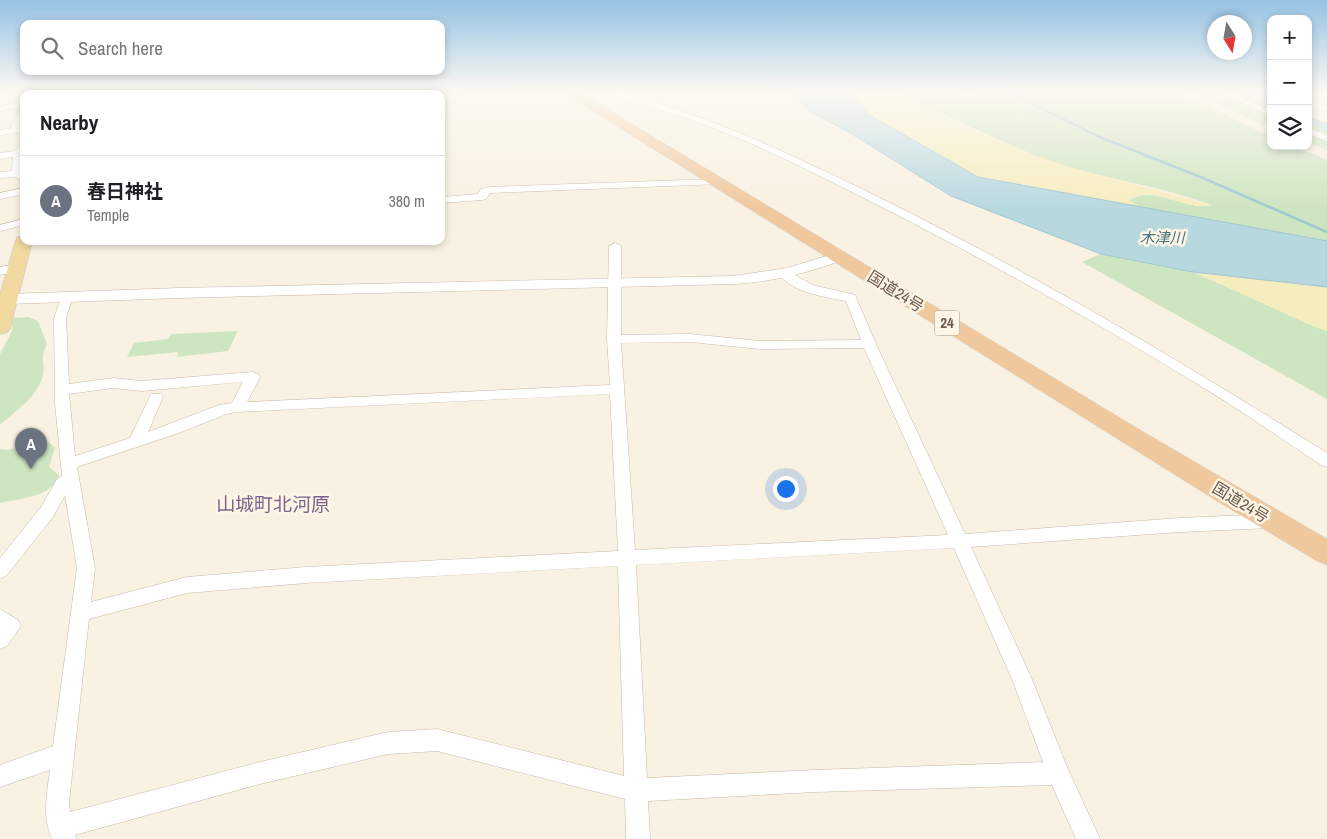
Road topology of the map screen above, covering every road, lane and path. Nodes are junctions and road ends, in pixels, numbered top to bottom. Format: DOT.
graph roads {
  1 [pos="20,130"];
  2 [pos="631,130"];
  3 [pos="726,130"];
  4 [pos="1312,132"];
  5 [pos="0,133"];
  6 [pos="1327,138"];
  7 [pos="20,150"];
  8 [pos="17,153"];
  9 [pos="0,156"];
  10 [pos="20,174"];
  11 [pos="0,175"];
  12 [pos="717,182"];
  13 [pos="20,192"];
  14 [pos="0,196"];
  15 [pos="445,200"];
  16 [pos="20,223"];
  17 [pos="0,228"];
  18 [pos="22,245"];
  19 [pos="615,246"];
  20 [pos="840,256"];
  21 [pos="8,269"];
  22 [pos="785,275"];
  23 [pos="614,283"];
  24 [pos="67,296"];
  25 [pos="3,313"];
  26 [pos="614,338"];
  27 [pos="868,344"];
  28 [pos="618,389"];
  29 [pos="63,390"];
  30 [pos="156,397"];
  31 [pos="237,407"];
  32 [pos="136,442"];
  33 [pos="1327,461"];
  34 [pos="70,471"];
  35 [pos="1272,521"];
  36 [pos="960,541"];
  37 [pos="1327,553"];
  38 [pos="627,559"];
  39 [pos="0,571"];
  40 [pos="81,613"];
  41 [pos="0,618"];
  42 [pos="0,640"];
  43 [pos="62,754"];
  44 [pos="1058,772"];
  45 [pos="0,776"];
  46 [pos="635,790"];
  47 [pos="62,833"];
  48 [pos="638,839"];
  49 [pos="1088,839"];
  1 -- 5 [label="street"];
  2 -- 12 [label="highway, 国道24号 / 24"];
  3 -- 33 [label="street"];
  4 -- 6 [label="street"];
  7 -- 8 [label="street"];
  8 -- 9 [label="street"];
  8 -- 10 [label="street"];
  10 -- 11 [label="street"];
  12 -- 15 [label="street"];
  12 -- 20 [label="highway, 国道24号 / 24"];
  13 -- 14 [label="street"];
  16 -- 17 [label="street"];
  18 -- 21 [label="main road"];
  19 -- 23 [label="street"];
  20 -- 22 [label="street"];
  20 -- 35 [label="highway, 国道24号 / 24"];
  21 -- 25 [label="main road"];
  22 -- 23 [label="street"];
  22 -- 27 [label="street"];
  23 -- 24 [label="street"];
  23 -- 26 [label="street"];
  24 -- 25 [label="street"];
  24 -- 29 [label="street"];
  26 -- 27 [label="street"];
  26 -- 28 [label="street"];
  27 -- 36 [label="street"];
  28 -- 31 [label="street"];
  28 -- 38 [label="street"];
  29 -- 31 [label="street"];
  29 -- 34 [label="street"];
  30 -- 32 [label="street"];
  31 -- 32 [label="street"];
  32 -- 34 [label="street"];
  34 -- 39 [label="street"];
  34 -- 40 [label="street"];
  35 -- 36 [label="street"];
  35 -- 37 [label="highway, 国道24号 / 24"];
  36 -- 38 [label="street"];
  36 -- 44 [label="street"];
  38 -- 40 [label="street"];
  38 -- 46 [label="street"];
  40 -- 43 [label="street"];
  41 -- 42 [label="street"];
  43 -- 45 [label="street"];
  43 -- 47 [label="street"];
  44 -- 46 [label="street"];
  44 -- 49 [label="street"];
  46 -- 47 [label="street"];
  46 -- 48 [label="street"];
}
